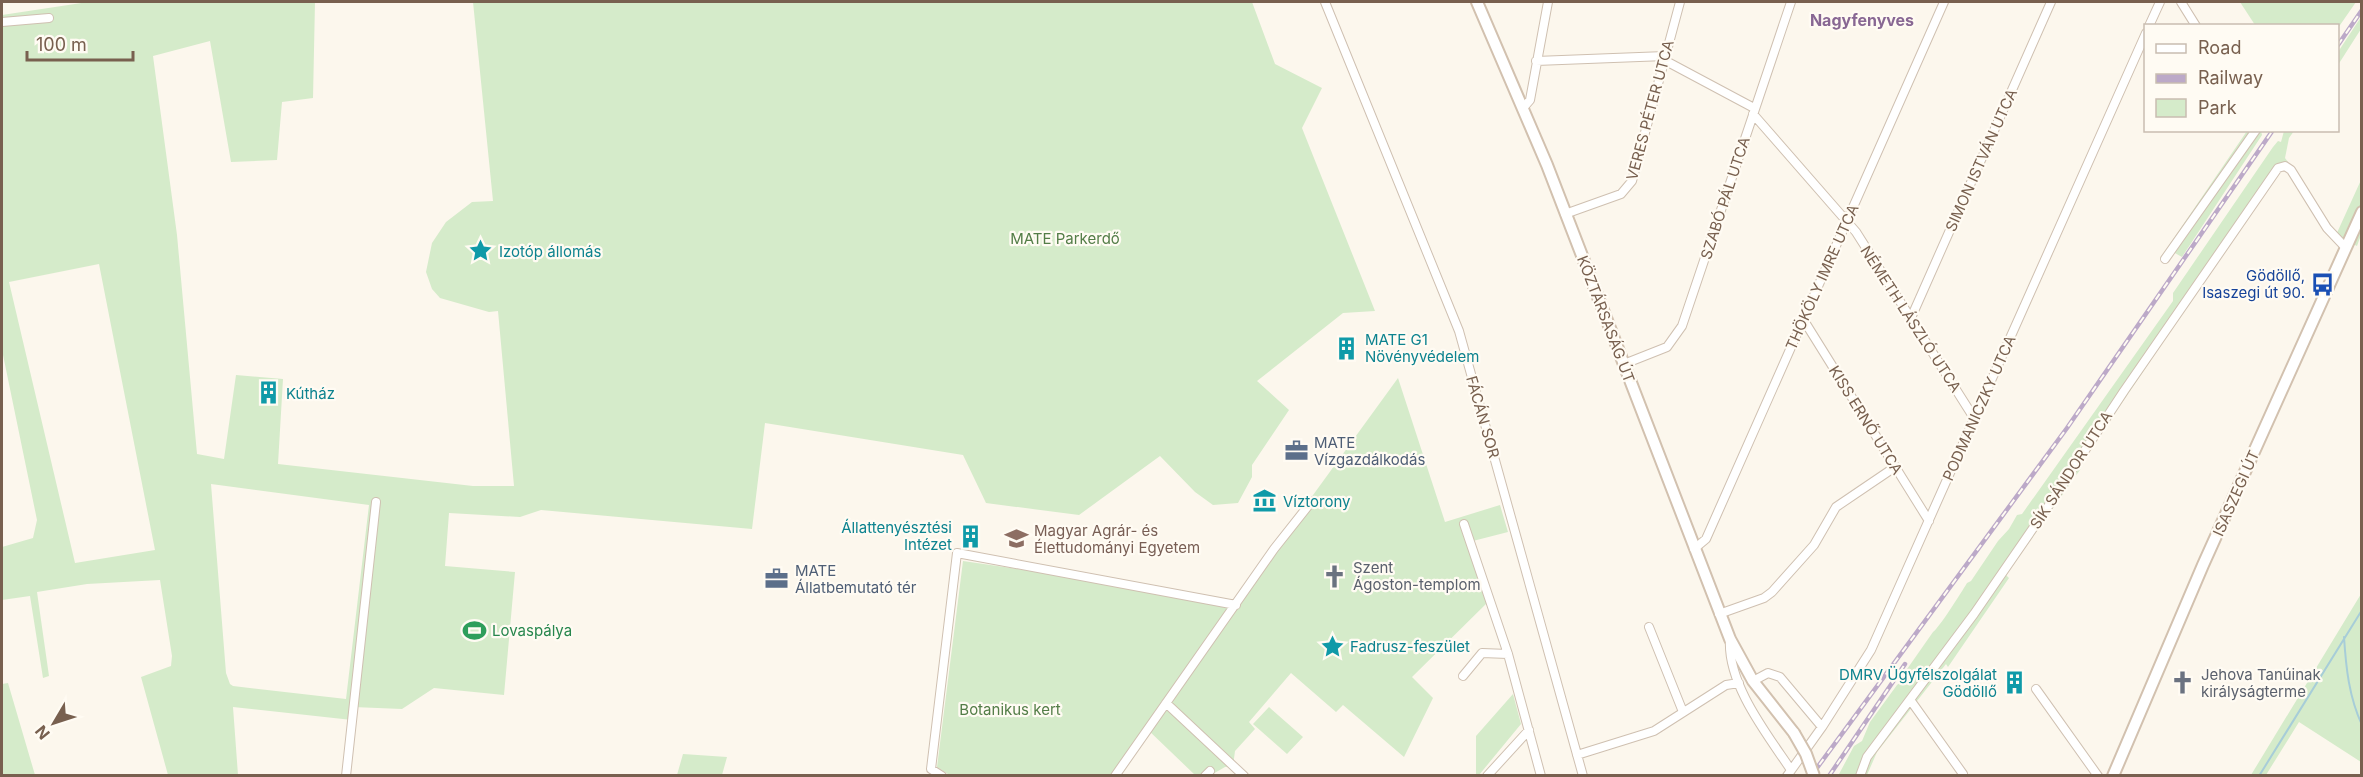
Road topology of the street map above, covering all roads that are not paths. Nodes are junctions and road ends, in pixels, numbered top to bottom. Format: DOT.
graph roads {
  1 [pos="1325,2"];
  2 [pos="1477,2"];
  3 [pos="1548,2"];
  4 [pos="1680,2"];
  5 [pos="1791,2"];
  6 [pos="1944,2"];
  7 [pos="2051,2"];
  8 [pos="2160,2"];
  9 [pos="2181,2"];
  10 [pos="49,18"];
  11 [pos="2,22"];
  12 [pos="2150,24"];
  13 [pos="2195,24"];
  14 [pos="2144,35"];
  15 [pos="1664,58"];
  16 [pos="1536,61"];
  17 [pos="1523,108"];
  18 [pos="1754,111"];
  19 [pos="2255,132"];
  20 [pos="2361,212"];
  21 [pos="1565,214"];
  22 [pos="1846,224"];
  23 [pos="2346,248"];
  24 [pos="2165,259"];
  25 [pos="1911,318"];
  26 [pos="1803,319"];
  27 [pos="1624,364"];
  28 [pos="1974,418"];
  29 [pos="1895,467"];
  30 [pos="1312,501"];
  31 [pos="376,502"];
  32 [pos="1929,522"];
  33 [pos="1464,524"];
  34 [pos="1694,549"];
  35 [pos="1236,605"];
  36 [pos="1719,614"];
  37 [pos="1649,627"];
  38 [pos="1730,639"];
  39 [pos="1508,654"];
  40 [pos="1463,676"];
  41 [pos="1753,681"];
  42 [pos="1739,683"];
  43 [pos="2036,689"];
  44 [pos="1166,702"];
  45 [pos="1911,702"];
  46 [pos="1683,712"];
  47 [pos="1822,727"];
  48 [pos="1529,730"];
  49 [pos="1577,755"];
  50 [pos="1789,773"];
  51 [pos="1963,774"];
  52 [pos="346,776"];
  53 [pos="942,776"];
  54 [pos="1115,776"];
  55 [pos="1244,776"];
  56 [pos="1487,776"];
  57 [pos="1541,776"];
  58 [pos="1583,776"];
  59 [pos="1814,776"];
  60 [pos="1860,776"];
  61 [pos="2098,776"];
  62 [pos="2113,776"];
  1 -- 49 [label="street, FÁCÁN SOR"];
  2 -- 17 [label="main road, KÖZTÁRSASÁG ÚT"];
  3 -- 16 [label="street"];
  4 -- 15 [label="street, VERES PÉTER UTCA"];
  5 -- 18 [label="street, SZABÓ PÁL UTCA"];
  6 -- 22 [label="street, THÖKÖLY IMRE UTCA"];
  7 -- 25 [label="street, SIMON ISTVÁN UTCA"];
  8 -- 12 [label="street"];
  9 -- 13 [label="street"];
  10 -- 11 [label="street"];
  14 -- 28 [label="street, PODMANICZKY UTCA"];
  15 -- 16 [label="street"];
  15 -- 18 [label="street, NÉMETH LÁSZLÓ UTCA"];
  15 -- 21 [label="street, VERES PÉTER UTCA"];
  16 -- 17 [label="street"];
  17 -- 21 [label="main road, KÖZTÁRSASÁG ÚT"];
  18 -- 22 [label="street, NÉMETH LÁSZLÓ UTCA"];
  18 -- 27 [label="street, SZABÓ PÁL UTCA"];
  19 -- 24 [label="street"];
  20 -- 23 [label="main road, ISASZEGI ÚT"];
  21 -- 27 [label="main road, KÖZTÁRSASÁG ÚT"];
  22 -- 25 [label="street, NÉMETH LÁSZLÓ UTCA"];
  22 -- 26 [label="street, THÖKÖLY IMRE UTCA"];
  23 -- 45 [label="street, SÍK SÁNDOR UTCA"];
  23 -- 62 [label="main road, ISASZEGI ÚT"];
  25 -- 28 [label="street, NÉMETH LÁSZLÓ UTCA"];
  26 -- 29 [label="street, KISS ERNŐ UTCA"];
  26 -- 34 [label="street, THÖKÖLY IMRE UTCA"];
  27 -- 34 [label="main road, KÖZTÁRSASÁG ÚT"];
  28 -- 32 [label="street, PODMANICZKY UTCA"];
  29 -- 32 [label="street, KISS ERNŐ UTCA"];
  29 -- 36 [label="street"];
  30 -- 35 [label="street"];
  31 -- 52 [label="street"];
  32 -- 47 [label="street, PODMANICZKY UTCA"];
  33 -- 39 [label="street"];
  34 -- 36 [label="main road, KÖZTÁRSASÁG ÚT"];
  35 -- 44 [label="street"];
  35 -- 53 [label="street"];
  36 -- 38 [label="main road, KÖZTÁRSASÁG ÚT"];
  37 -- 46 [label="street"];
  38 -- 41 [label="main road, KÖZTÁRSASÁG ÚT"];
  38 -- 42 [label="street, KÖZTÁRSASÁG ÚT"];
  39 -- 40 [label="street"];
  39 -- 48 [label="street"];
  41 -- 47 [label="street"];
  41 -- 59 [label="main road, KÖZTÁRSASÁG ÚT, bridge"];
  42 -- 46 [label="street"];
  42 -- 50 [label="street, KÖZTÁRSASÁG ÚT"];
  43 -- 61 [label="street"];
  44 -- 54 [label="street"];
  44 -- 55 [label="street"];
  45 -- 51 [label="street"];
  45 -- 60 [label="street, SÍK SÁNDOR UTCA"];
  46 -- 49 [label="street"];
  47 -- 50 [label="street, PODMANICZKY UTCA"];
  48 -- 56 [label="street"];
  48 -- 57 [label="street"];
  49 -- 58 [label="street, FÁCÁN SOR"];
}
